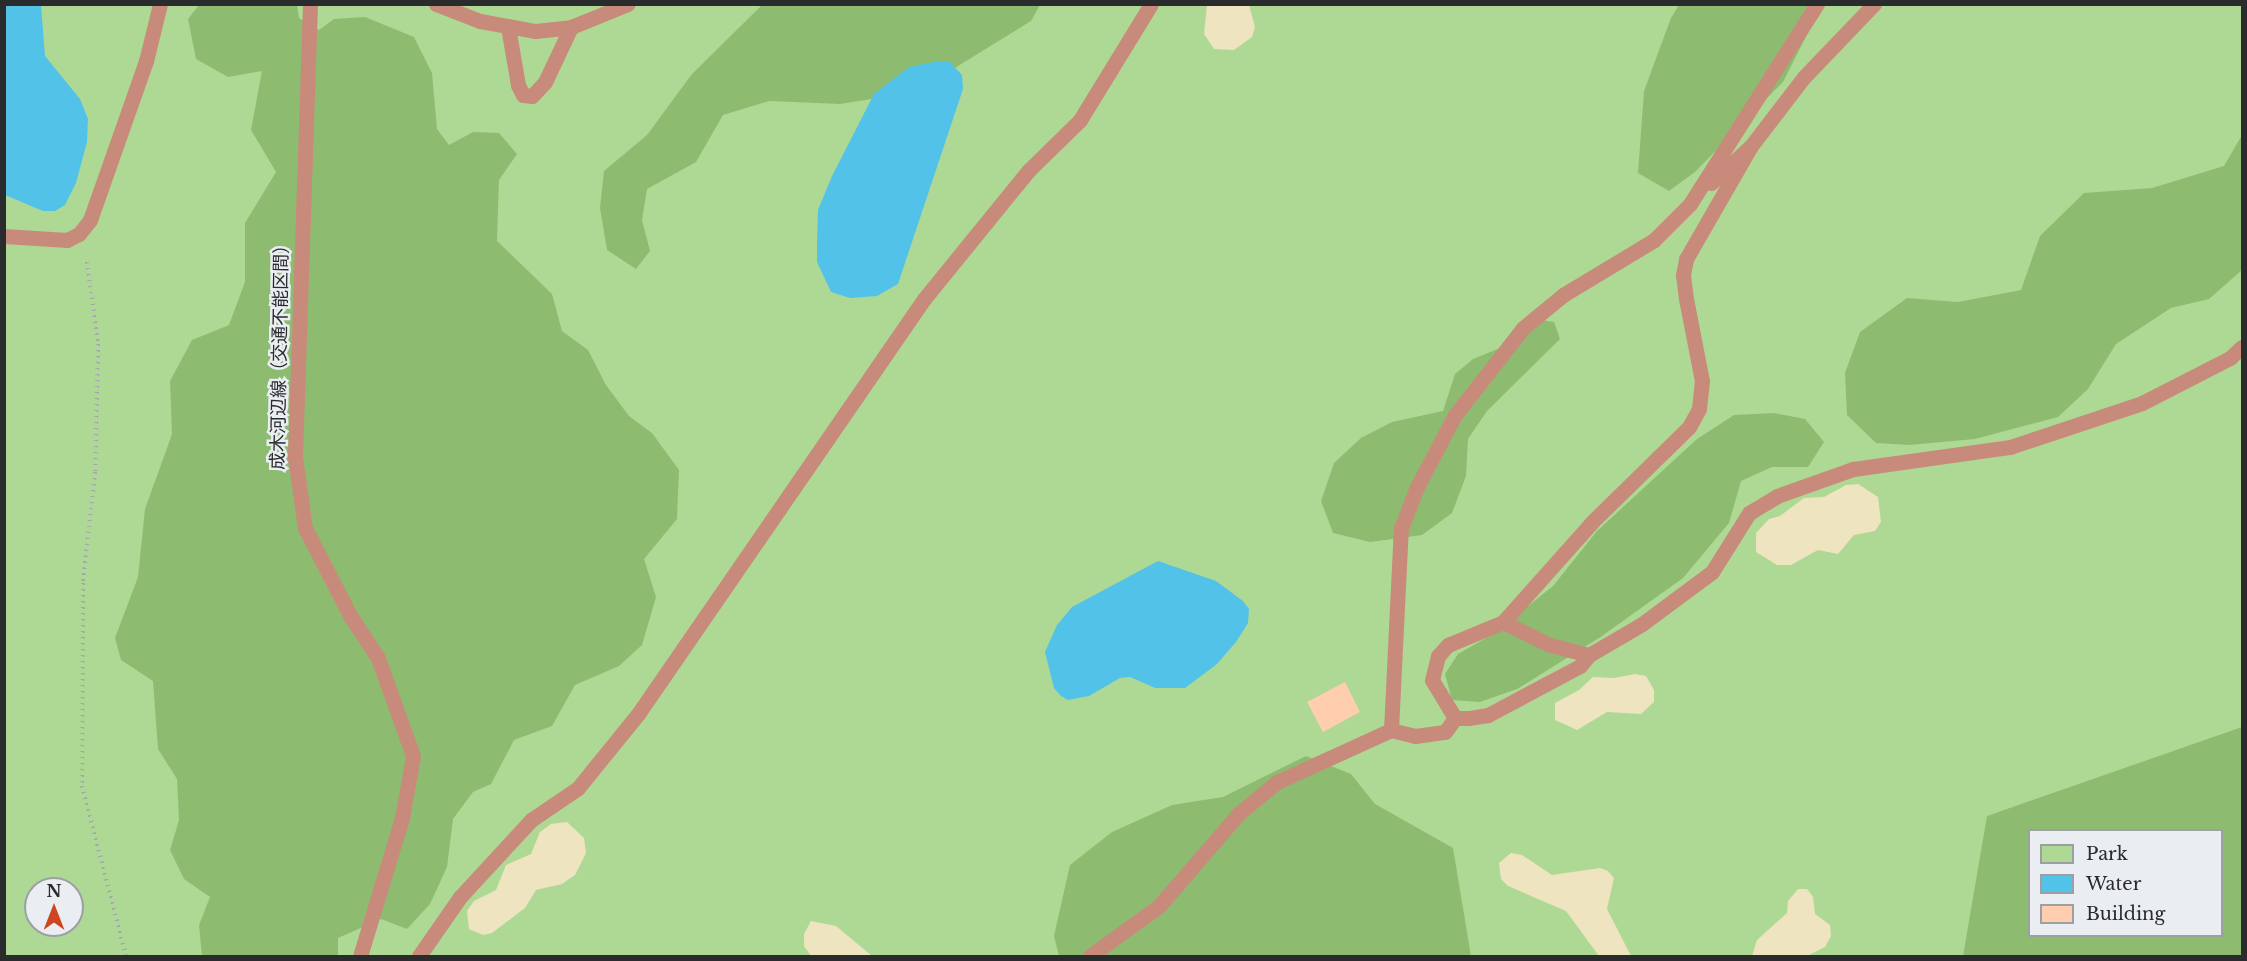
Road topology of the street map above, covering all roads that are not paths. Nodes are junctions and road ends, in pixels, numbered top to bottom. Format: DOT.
graph roads {
  1 [pos="160,4"];
  2 [pos="310,4"];
  3 [pos="436,4"];
  4 [pos="627,4"];
  5 [pos="1151,4"];
  6 [pos="1817,4"];
  7 [pos="1874,4"];
  8 [pos="508,27"];
  9 [pos="571,27"];
  10 [pos="1751,146"];
  11 [pos="1690,204"];
  12 [pos="4,236"];
  13 [pos="2242,347"];
  14 [pos="1503,622"];
  15 [pos="1589,655"];
  16 [pos="1455,718"];
  17 [pos="1391,730"];
  18 [pos="360,957"];
  19 [pos="419,957"];
  20 [pos="1090,957"];
  1 -- 12 [label="lane"];
  2 -- 18 [label="lane, 成木河辺線（交通不能区間）"];
  3 -- 8 [label="lane"];
  4 -- 9 [label="lane"];
  5 -- 19 [label="lane"];
  6 -- 11 [label="lane"];
  7 -- 10 [label="lane"];
  8 -- 9 [label="lane"];
  8 -- 9 [label="lane"];
  10 -- 11 [label="lane"];
  10 -- 14 [label="lane"];
  11 -- 17 [label="lane"];
  13 -- 15 [label="lane"];
  14 -- 15 [label="lane"];
  14 -- 16 [label="lane"];
  15 -- 16 [label="lane"];
  16 -- 17 [label="lane"];
  17 -- 20 [label="lane"];
}
